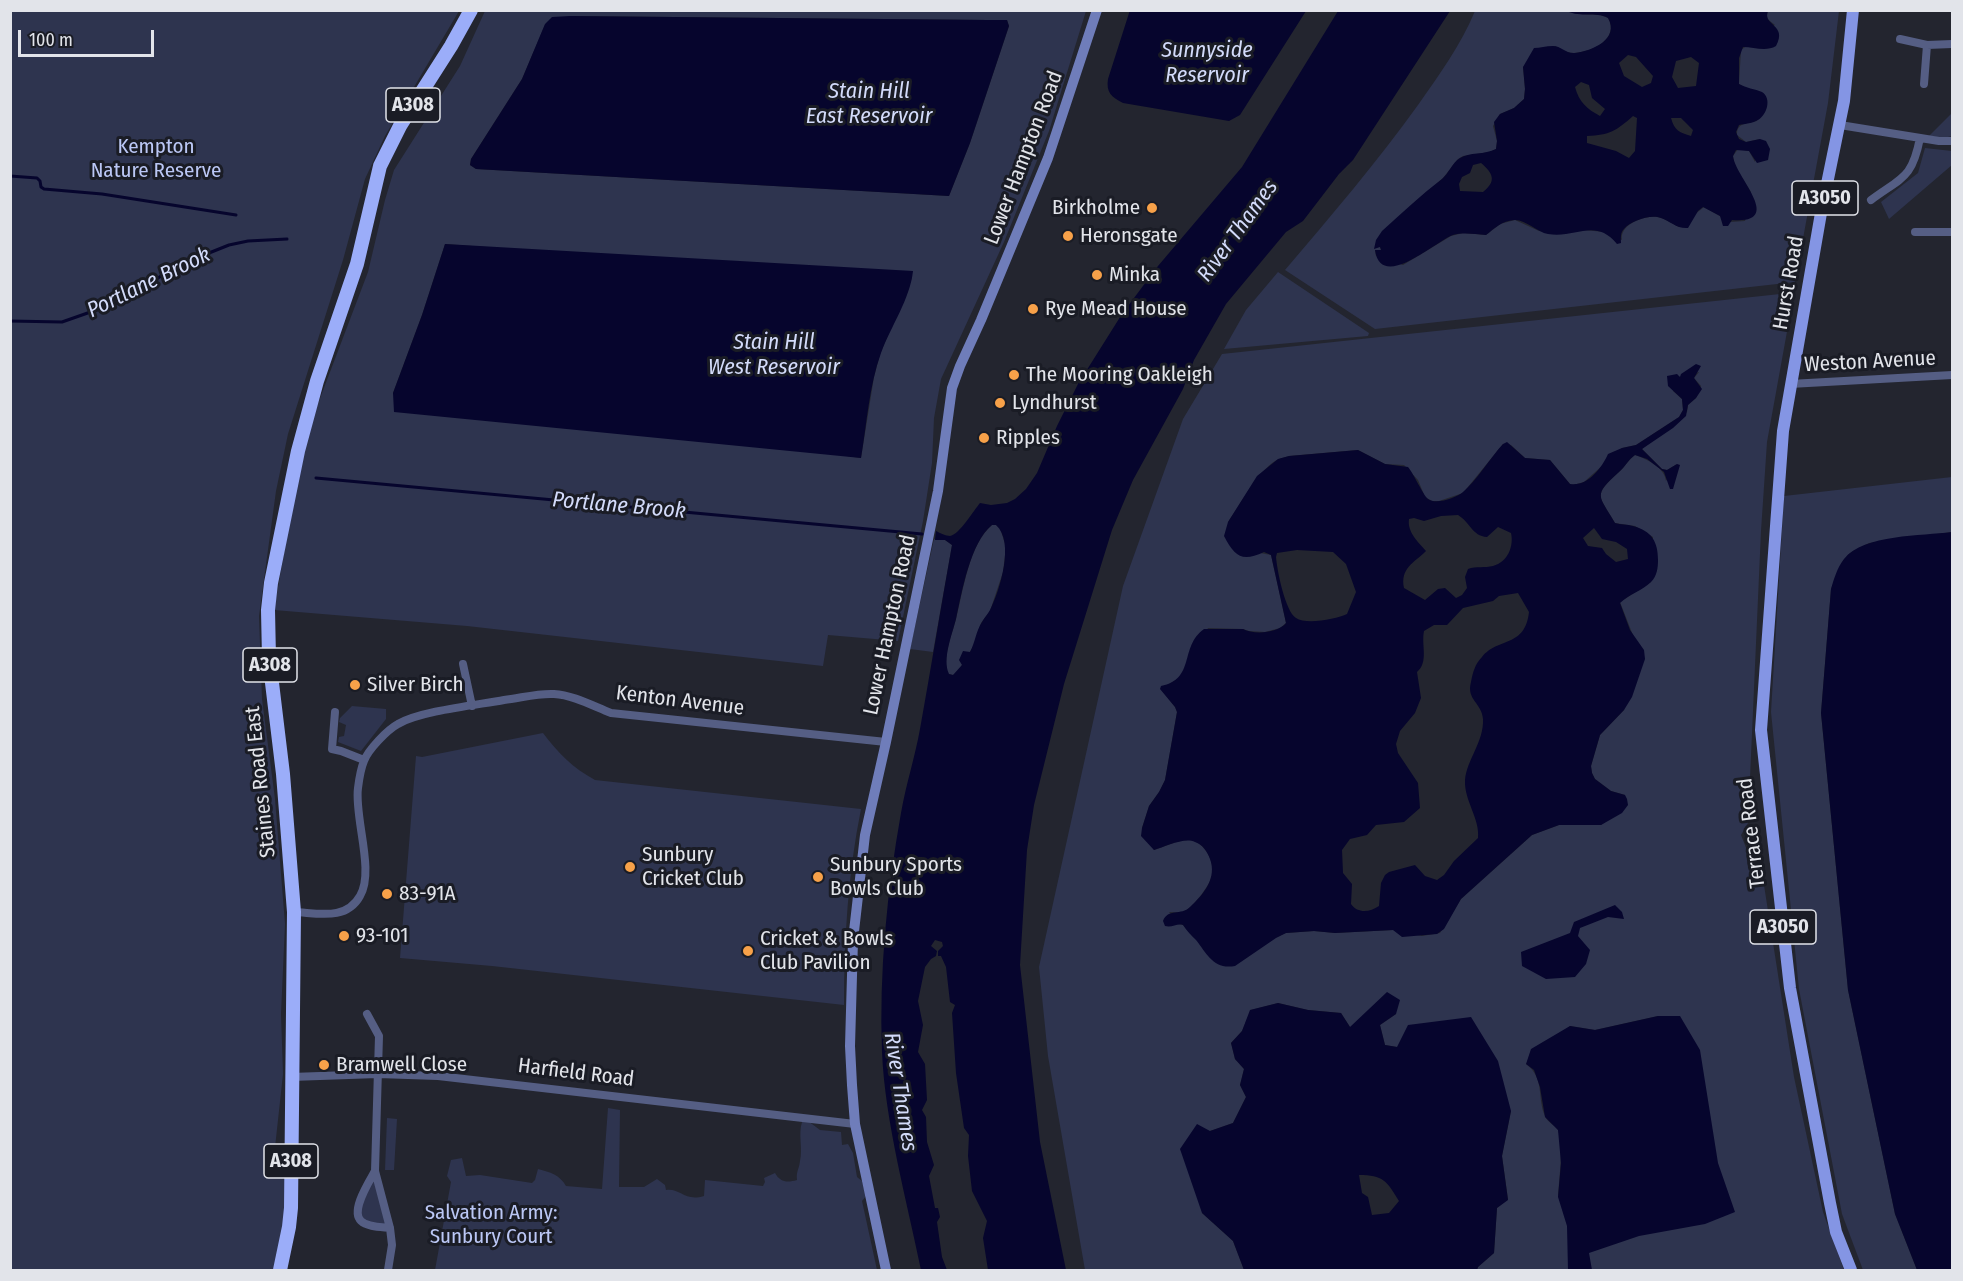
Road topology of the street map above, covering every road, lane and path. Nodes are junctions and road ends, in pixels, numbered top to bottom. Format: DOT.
graph roads {
  1 [pos="471,10"];
  2 [pos="1097,10"];
  3 [pos="1853,10"];
  4 [pos="1900,39"];
  5 [pos="1953,44"];
  6 [pos="1927,45"];
  7 [pos="1924,84"];
  8 [pos="1840,125"];
  9 [pos="1920,138"];
  10 [pos="1953,141"];
  11 [pos="1871,200"];
  12 [pos="1915,232"];
  13 [pos="1953,232"];
  14 [pos="1953,375"];
  15 [pos="1790,384"];
  16 [pos="463,664"];
  17 [pos="472,706"];
  18 [pos="335,712"];
  19 [pos="886,742"];
  20 [pos="364,760"];
  21 [pos="294,912"];
  22 [pos="367,1014"];
  23 [pos="378,1074"];
  24 [pos="291,1077"];
  25 [pos="855,1124"];
  26 [pos="375,1171"];
  27 [pos="390,1228"];
  28 [pos="280,1270"];
  29 [pos="388,1270"];
  30 [pos="886,1270"];
  31 [pos="1851,1270"];
  1 -- 21 [label="highway, Staines Road East / A308"];
  2 -- 19 [label="street, Lower Hampton Road"];
  3 -- 8 [label="main road, Hurst Road / A3050"];
  4 -- 6 [label="street"];
  5 -- 6 [label="street"];
  6 -- 7 [label="street"];
  8 -- 9 [label="street"];
  8 -- 15 [label="main road, Hurst Road / A3050"];
  9 -- 10 [label="street"];
  9 -- 11 [label="street"];
  12 -- 13 [label="street"];
  14 -- 15 [label="street, Weston Avenue"];
  15 -- 31 [label="main road, Terrace Road / A3050"];
  16 -- 17 [label="street"];
  17 -- 19 [label="street, Kenton Avenue"];
  17 -- 20 [label="street, Kenton Avenue"];
  18 -- 20 [label="street"];
  19 -- 25 [label="street, Lower Hampton Road"];
  20 -- 21 [label="street, Kenton Avenue"];
  21 -- 24 [label="highway, Staines Road East / A308"];
  22 -- 23 [label="street"];
  23 -- 24 [label="street, Harfield Road"];
  23 -- 25 [label="street, Harfield Road"];
  23 -- 26 [label="street"];
  24 -- 28 [label="highway, Staines Road East / A308"];
  25 -- 30 [label="street, Lower Hampton Road"];
  26 -- 27 [label="street"];
  26 -- 27 [label="street"];
  27 -- 29 [label="street"];
}
